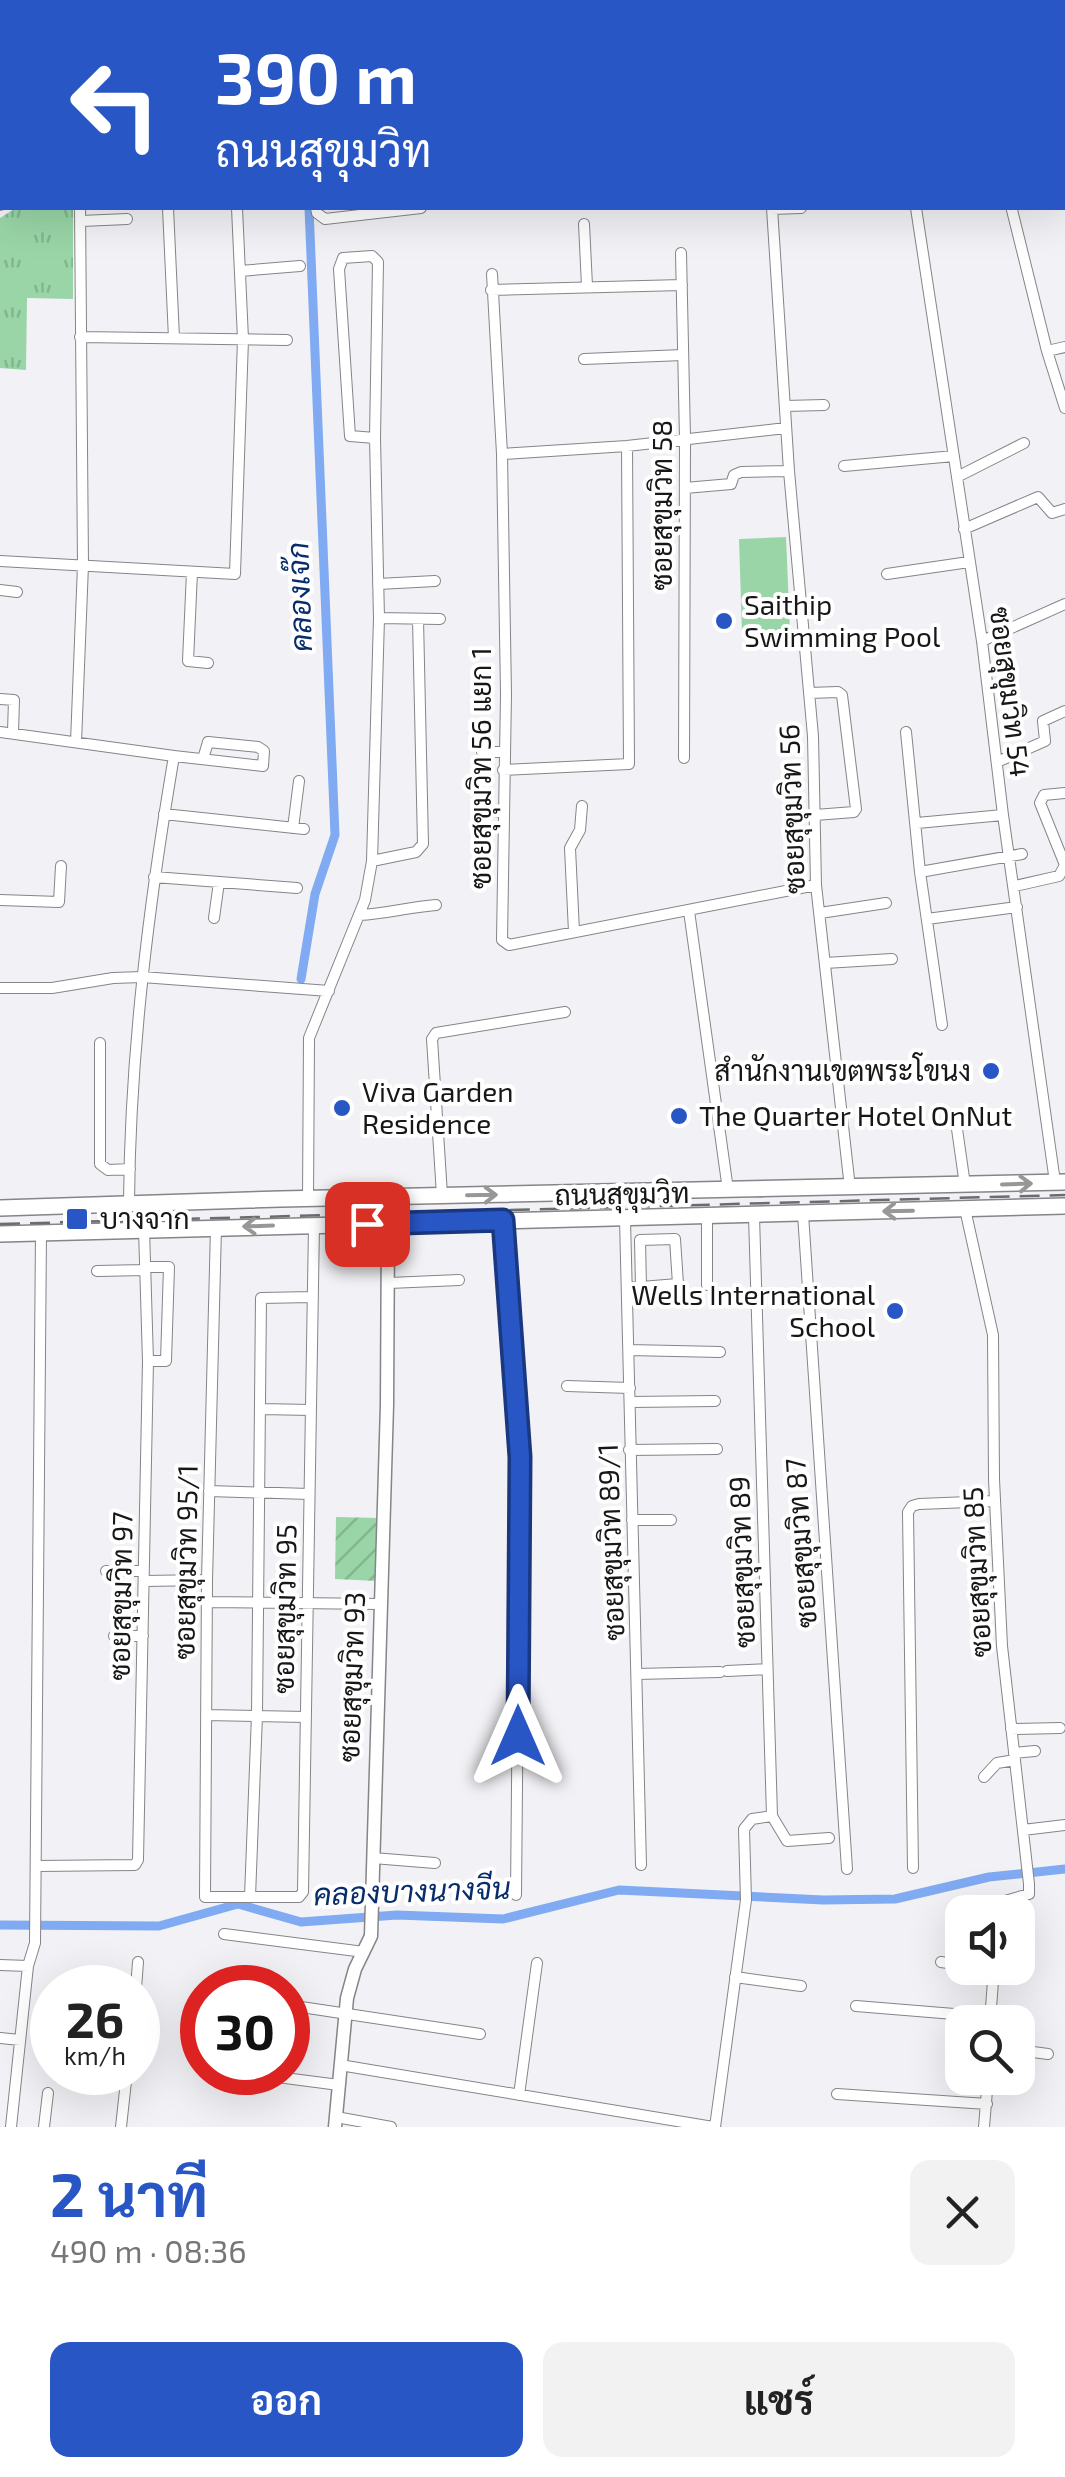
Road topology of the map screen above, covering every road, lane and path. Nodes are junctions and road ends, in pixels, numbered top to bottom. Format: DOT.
graph roads {
  1 [pos="80,210"];
  2 [pos="168,210"];
  3 [pos="237,210"];
  4 [pos="316,210"];
  5 [pos="404,210"];
  6 [pos="772,210"];
  7 [pos="916,210"];
  8 [pos="1012,210"];
  9 [pos="127,219"];
  10 [pos="81,221"];
  11 [pos="584,224"];
  12 [pos="681,252"];
  13 [pos="300,266"];
  14 [pos="240,272"];
  15 [pos="492,274"];
  16 [pos="682,285"];
  17 [pos="588,286"];
  18 [pos="491,290"];
  19 [pos="80,337"];
  20 [pos="174,338"];
  21 [pos="244,339"];
  22 [pos="287,340"];
  23 [pos="1065,347"];
  24 [pos="1047,351"];
  25 [pos="684,355"];
  26 [pos="584,358"];
  27 [pos="824,405"];
  28 [pos="784,406"];
  29 [pos="1065,408"];
  30 [pos="786,428"];
  31 [pos="375,438"];
  32 [pos="686,438"];
  33 [pos="1024,442"];
  34 [pos="627,446"];
  35 [pos="502,454"];
  36 [pos="954,456"];
  37 [pos="844,466"];
  38 [pos="789,471"];
  39 [pos="957,477"];
  40 [pos="685,488"];
  41 [pos="1065,509"];
  42 [pos="964,529"];
  43 [pos="0,561"];
  44 [pos="969,562"];
  45 [pos="82,565"];
  46 [pos="192,572"];
  47 [pos="887,574"];
  48 [pos="435,582"];
  49 [pos="378,584"];
  50 [pos="0,590"];
  51 [pos="17,592"];
  52 [pos="1065,604"];
  53 [pos="379,618"];
  54 [pos="418,619"];
  55 [pos="440,619"];
  56 [pos="982,641"];
  57 [pos="208,663"];
  58 [pos="809,692"];
  59 [pos="0,699"];
  60 [pos="1065,711"];
  61 [pos="0,732"];
  62 [pos="13,732"];
  63 [pos="906,732"];
  64 [pos="76,742"];
  65 [pos="482,752"];
  66 [pos="504,752"];
  67 [pos="174,756"];
  68 [pos="684,758"];
  69 [pos="203,759"];
  70 [pos="997,762"];
  71 [pos="503,770"];
  72 [pos="299,781"];
  73 [pos="1065,793"];
  74 [pos="582,806"];
  75 [pos="484,812"];
  76 [pos="503,812"];
  77 [pos="164,814"];
  78 [pos="815,815"];
  79 [pos="1003,815"];
  80 [pos="917,823"];
  81 [pos="1022,854"];
  82 [pos="1010,858"];
  83 [pos="372,861"];
  84 [pos="1065,865"];
  85 [pos="61,866"];
  86 [pos="920,872"];
  87 [pos="154,877"];
  88 [pos="220,882"];
  89 [pos="816,886"];
  90 [pos="1015,886"];
  91 [pos="296,888"];
  92 [pos="0,900"];
  93 [pos="886,903"];
  94 [pos="436,905"];
  95 [pos="1017,908"];
  96 [pos="689,911"];
  97 [pos="820,913"];
  98 [pos="359,915"];
  99 [pos="214,918"];
  100 [pos="927,919"];
  101 [pos="574,932"];
  102 [pos="892,959"];
  103 [pos="825,963"];
  104 [pos="142,977"];
  105 [pos="0,988"];
  106 [pos="328,992"];
  107 [pos="565,1012"];
  108 [pos="942,1025"];
  109 [pos="100,1044"];
  110 [pos="955,1115"];
  111 [pos="130,1169"];
  112 [pos="1060,1182"];
  113 [pos="965,1185"];
  114 [pos="850,1188"];
  115 [pos="692,1190"];
  116 [pos="728,1190"];
  117 [pos="442,1195"];
  118 [pos="308,1198"];
  119 [pos="130,1203"];
  120 [pos="1065,1206"];
  121 [pos="0,1208"];
  122 [pos="965,1209"];
  123 [pos="803,1214"];
  124 [pos="754,1216"];
  125 [pos="700,1217"];
  126 [pos="625,1219"];
  127 [pos="503,1220"];
  128 [pos="388,1224"];
  129 [pos="314,1225"];
  130 [pos="216,1228"];
  131 [pos="144,1229"];
  132 [pos="0,1234"];
  133 [pos="41,1234"];
  134 [pos="144,1268"];
  135 [pos="97,1271"];
  136 [pos="459,1280"];
  137 [pos="390,1283"];
  138 [pos="707,1285"];
  139 [pos="641,1287"];
  140 [pos="627,1288"];
  141 [pos="313,1298"];
  142 [pos="629,1350"];
  143 [pos="720,1352"];
  144 [pos="148,1361"];
  145 [pos="567,1386"];
  146 [pos="630,1388"];
  147 [pos="715,1400"];
  148 [pos="630,1402"];
  149 [pos="261,1409"];
  150 [pos="312,1410"];
  151 [pos="717,1449"];
  152 [pos="629,1450"];
  153 [pos="210,1491"];
  154 [pos="260,1492"];
  155 [pos="310,1494"];
  156 [pos="995,1502"];
  157 [pos="632,1520"];
  158 [pos="670,1520"];
  159 [pos="106,1572"];
  160 [pos="144,1576"];
  161 [pos="207,1580"];
  162 [pos="208,1602"];
  163 [pos="260,1602"];
  164 [pos="308,1604"];
  165 [pos="379,1604"];
  166 [pos="114,1636"];
  167 [pos="143,1636"];
  168 [pos="767,1669"];
  169 [pos="637,1674"];
  170 [pos="206,1715"];
  171 [pos="258,1715"];
  172 [pos="306,1717"];
  173 [pos="1060,1728"];
  174 [pos="1012,1729"];
  175 [pos="1034,1752"];
  176 [pos="1014,1757"];
  177 [pos="984,1777"];
  178 [pos="772,1816"];
  179 [pos="1065,1824"];
  180 [pos="1023,1830"];
  181 [pos="830,1838"];
  182 [pos="373,1858"];
  183 [pos="434,1863"];
  184 [pos="641,1864"];
  185 [pos="37,1866"];
  186 [pos="914,1868"];
  187 [pos="847,1869"];
  188 [pos="516,1895"];
  189 [pos="1026,1895"];
  190 [pos="205,1896"];
  191 [pos="250,1897"];
  192 [pos="224,1934"];
  193 [pos="364,1952"];
  194 [pos="138,1962"];
  195 [pos="941,1962"];
  196 [pos="537,1963"];
  197 [pos="945,1963"];
  198 [pos="0,1965"];
  199 [pos="138,1965"];
  200 [pos="28,1966"];
  201 [pos="734,1977"];
  202 [pos="802,1986"];
  203 [pos="856,2006"];
  204 [pos="310,2009"];
  205 [pos="346,2014"];
  206 [pos="945,2015"];
  207 [pos="480,2034"];
  208 [pos="0,2038"];
  209 [pos="20,2040"];
  210 [pos="1035,2052"];
  211 [pos="1048,2054"];
  212 [pos="340,2066"];
  213 [pos="310,2081"];
  214 [pos="339,2085"];
  215 [pos="519,2094"];
  216 [pos="837,2094"];
  217 [pos="48,2095"];
  218 [pos="125,2095"];
  219 [pos="987,2095"];
  220 [pos="987,2104"];
  221 [pos="335,2122"];
  222 [pos="11,2127"];
  223 [pos="44,2127"];
  224 [pos="122,2127"];
  225 [pos="391,2127"];
  226 [pos="714,2127"];
  227 [pos="984,2127"];
  1 -- 10 [label="street"];
  2 -- 20 [label="street"];
  3 -- 14 [label="street"];
  4 -- 5 [label="street"];
  6 -- 28 [label="street, ซอยสุขุมวิท 56"];
  7 -- 36 [label="street, ซอยสุขุมวิท 54"];
  8 -- 24 [label="street"];
  9 -- 10 [label="street"];
  10 -- 19 [label="street"];
  11 -- 17 [label="street"];
  12 -- 16 [label="street, ซอยสุขุมวิท 58"];
  13 -- 14 [label="street"];
  14 -- 21 [label="street"];
  15 -- 18 [label="street, ซอยสุขุมวิท 56 แยก 1"];
  16 -- 17 [label="street"];
  16 -- 25 [label="street, ซอยสุขุมวิท 58"];
  17 -- 18 [label="street"];
  18 -- 35 [label="street, ซอยสุขุมวิท 56 แยก 1"];
  19 -- 20 [label="street"];
  19 -- 45 [label="street"];
  20 -- 21 [label="street"];
  21 -- 22 [label="street"];
  21 -- 46 [label="street"];
  23 -- 24 [label="street"];
  24 -- 29 [label="street"];
  25 -- 26 [label="street"];
  25 -- 32 [label="street, ซอยสุขุมวิท 58"];
  27 -- 28 [label="street"];
  28 -- 30 [label="street, ซอยสุขุมวิท 56"];
  30 -- 32 [label="street"];
  30 -- 38 [label="street, ซอยสุขุมวิท 56"];
  31 -- 31 [label="street"];
  31 -- 49 [label="street"];
  32 -- 34 [label="street"];
  32 -- 40 [label="street, ซอยสุขุมวิท 58"];
  33 -- 39 [label="street"];
  34 -- 35 [label="street"];
  34 -- 71 [label="street, ซอยสุขุมวิท 58"];
  35 -- 66 [label="street, ซอยสุขุมวิท 56 แยก 1"];
  36 -- 37 [label="street"];
  36 -- 39 [label="street, ซอยสุขุมวิท 54"];
  38 -- 40 [label="street"];
  38 -- 58 [label="street, ซอยสุขุมวิท 56"];
  39 -- 42 [label="street, ซอยสุขุมวิท 54"];
  40 -- 68 [label="street, ซอยสุขุมวิท 58"];
  41 -- 42 [label="street"];
  42 -- 44 [label="street, ซอยสุขุมวิท 54"];
  43 -- 45 [label="street"];
  44 -- 47 [label="street"];
  44 -- 56 [label="street, ซอยสุขุมวิท 54"];
  45 -- 46 [label="street"];
  45 -- 64 [label="street"];
  46 -- 57 [label="street"];
  48 -- 49 [label="street"];
  49 -- 53 [label="street"];
  50 -- 51 [label="street"];
  52 -- 56 [label="street"];
  53 -- 54 [label="street"];
  53 -- 83 [label="street"];
  54 -- 55 [label="street"];
  54 -- 83 [label="street"];
  56 -- 70 [label="street, ซอยสุขุมวิท 54"];
  58 -- 78 [label="street, ซอยสุขุมวิท 56"];
  58 -- 78 [label="street"];
  59 -- 62 [label="street"];
  60 -- 70 [label="street"];
  61 -- 62 [label="street"];
  62 -- 64 [label="street"];
  63 -- 80 [label="street"];
  64 -- 67 [label="street"];
  65 -- 66 [label="street"];
  66 -- 71 [label="street, ซอยสุขุมวิท 56 แยก 1"];
  67 -- 69 [label="street"];
  67 -- 77 [label="street"];
  69 -- 69 [label="street"];
  70 -- 79 [label="street, ซอยสุขุมวิท 54"];
  71 -- 76 [label="street, ซอยสุขุมวิท 56 แยก 1"];
  72 -- 77 [label="street"];
  73 -- 84 [label="street"];
  74 -- 101 [label="street"];
  75 -- 76 [label="street"];
  76 -- 101 [label="street, ซอยสุขุมวิท 56 แยก 1"];
  77 -- 87 [label="street"];
  78 -- 89 [label="street, ซอยสุขุมวิท 56"];
  79 -- 80 [label="street"];
  79 -- 82 [label="street, ซอยสุขุมวิท 54"];
  80 -- 86 [label="street"];
  81 -- 82 [label="street"];
  82 -- 86 [label="street"];
  82 -- 90 [label="street, ซอยสุขุมวิท 54"];
  83 -- 98 [label="street"];
  84 -- 90 [label="street"];
  85 -- 92 [label="street"];
  86 -- 100 [label="street"];
  87 -- 88 [label="street"];
  87 -- 104 [label="street"];
  88 -- 91 [label="street"];
  88 -- 99 [label="street"];
  89 -- 96 [label="street, ซอยสุขุมวิท 56 แยก 1"];
  89 -- 97 [label="street, ซอยสุขุมวิท 56"];
  90 -- 95 [label="street, ซอยสุขุมวิท 54"];
  93 -- 97 [label="street"];
  94 -- 98 [label="street"];
  95 -- 100 [label="street"];
  95 -- 112 [label="street, ซอยสุขุมวิท 54"];
  96 -- 101 [label="street, ซอยสุขุมวิท 56 แยก 1"];
  96 -- 116 [label="street"];
  97 -- 103 [label="street, ซอยสุขุมวิท 56"];
  98 -- 106 [label="street"];
  100 -- 108 [label="street"];
  102 -- 103 [label="street"];
  103 -- 114 [label="street, ซอยสุขุมวิท 56"];
  104 -- 105 [label="street"];
  104 -- 106 [label="street"];
  104 -- 111 [label="street"];
  106 -- 118 [label="street"];
  107 -- 117 [label="street"];
  109 -- 111 [label="street"];
  110 -- 113 [label="street"];
  111 -- 119 [label="street"];
  113 -- 112 [label="main road, ถนนสุขุมวิท, one-way"];
  113 -- 114 [label="main road, ถนนสุขุมวิท"];
  114 -- 116 [label="main road, ถนนสุขุมวิท"];
  115 -- 116 [label="main road, ถนนสุขุมวิท"];
  117 -- 115 [label="main road, ถนนสุขุมวิท, one-way"];
  115 -- 125 [label="main road"];
  117 -- 118 [label="main road, ถนนสุขุมวิท"];
  118 -- 119 [label="main road, ถนนสุขุมวิท"];
  119 -- 121 [label="main road, ถนนสุขุมวิท"];
  120 -- 122 [label="main road, ถนนสุขุมวิท"];
  122 -- 123 [label="main road, ถนนสุขุมวิท, one-way"];
  122 -- 156 [label="street, ซอยสุขุมวิท 85"];
  123 -- 124 [label="main road, ถนนสุขุมวิท"];
  123 -- 187 [label="street, ซอยสุขุมวิท 87"];
  124 -- 125 [label="main road, ถนนสุขุมวิท"];
  124 -- 168 [label="street, ซอยสุขุมวิท 89"];
  125 -- 126 [label="main road, ถนนสุขุมวิท"];
  125 -- 138 [label="street"];
  126 -- 127 [label="main road, ถนนสุขุมวิท"];
  126 -- 140 [label="street, ซอยสุขุมวิท 89/1"];
  127 -- 128 [label="main road, ถนนสุขุมวิท"];
  127 -- 188 [label="street"];
  128 -- 129 [label="main road, ถนนสุขุมวิท"];
  128 -- 137 [label="street, ซอยสุขุมวิท 93"];
  129 -- 130 [label="main road, ถนนสุขุมวิท, one-way"];
  129 -- 141 [label="street, ซอยสุขุมวิท 95"];
  130 -- 131 [label="main road, ถนนสุขุมวิท"];
  130 -- 153 [label="street, ซอยสุขุมวิท 95/1"];
  131 -- 133 [label="main road, ถนนสุขุมวิท"];
  131 -- 134 [label="street, ซอยสุขุมวิท 97"];
  132 -- 133 [label="main road, ถนนสุขุมวิท"];
  133 -- 185 [label="street"];
  134 -- 135 [label="street"];
  134 -- 144 [label="street, ซอยสุขุมวิท 97"];
  134 -- 144 [label="street"];
  136 -- 137 [label="street"];
  137 -- 165 [label="street, ซอยสุขุมวิท 93"];
  139 -- 139 [label="street"];
  139 -- 140 [label="street"];
  140 -- 142 [label="street, ซอยสุขุมวิท 89/1"];
  141 -- 149 [label="street"];
  141 -- 150 [label="street, ซอยสุขุมวิท 95"];
  142 -- 143 [label="street"];
  142 -- 146 [label="street, ซอยสุขุมวิท 89/1"];
  144 -- 160 [label="street, ซอยสุขุมวิท 97"];
  145 -- 146 [label="street"];
  146 -- 148 [label="street, ซอยสุขุมวิท 89/1"];
  147 -- 148 [label="street"];
  148 -- 152 [label="street, ซอยสุขุมวิท 89/1"];
  149 -- 150 [label="street"];
  149 -- 154 [label="street"];
  150 -- 155 [label="street, ซอยสุขุมวิท 95"];
  151 -- 152 [label="street"];
  152 -- 157 [label="street, ซอยสุขุมวิท 89/1"];
  153 -- 154 [label="street"];
  153 -- 161 [label="street, ซอยสุขุมวิท 95/1"];
  154 -- 155 [label="street"];
  154 -- 163 [label="street"];
  155 -- 164 [label="street, ซอยสุขุมวิท 95"];
  156 -- 174 [label="street, ซอยสุขุมวิท 85"];
  156 -- 186 [label="street"];
  157 -- 158 [label="street"];
  157 -- 169 [label="street, ซอยสุขุมวิท 89/1"];
  159 -- 160 [label="street"];
  160 -- 161 [label="street"];
  160 -- 167 [label="street, ซอยสุขุมวิท 97"];
  161 -- 162 [label="street, ซอยสุขุมวิท 95/1"];
  162 -- 163 [label="street"];
  162 -- 170 [label="street, ซอยสุขุมวิท 95/1"];
  163 -- 164 [label="street"];
  163 -- 171 [label="street"];
  164 -- 165 [label="street"];
  164 -- 172 [label="street, ซอยสุขุมวิท 95"];
  165 -- 182 [label="street, ซอยสุขุมวิท 93"];
  166 -- 167 [label="street"];
  167 -- 185 [label="street, ซอยสุขุมวิท 97"];
  168 -- 169 [label="street"];
  168 -- 178 [label="street, ซอยสุขุมวิท 89"];
  169 -- 184 [label="street, ซอยสุขุมวิท 89/1"];
  170 -- 171 [label="street"];
  170 -- 190 [label="street, ซอยสุขุมวิท 95/1"];
  171 -- 172 [label="street"];
  171 -- 191 [label="street"];
  172 -- 191 [label="street, ซอยสุขุมวิท 95"];
  173 -- 174 [label="street"];
  174 -- 176 [label="street, ซอยสุขุมวิท 85"];
  175 -- 176 [label="street"];
  176 -- 177 [label="street"];
  176 -- 180 [label="street, ซอยสุขุมวิท 85"];
  178 -- 181 [label="street"];
  178 -- 201 [label="street"];
  179 -- 180 [label="street"];
  180 -- 189 [label="street, ซอยสุขุมวิท 85"];
  182 -- 183 [label="street"];
  182 -- 193 [label="street, ซอยสุขุมวิท 93"];
  185 -- 200 [label="street"];
  190 -- 191 [label="street, ซอยสุขุมวิท 95"];
  192 -- 193 [label="street"];
  193 -- 205 [label="street, ซอยสุขุมวิท 93"];
  194 -- 199 [label="street"];
  195 -- 197 [label="street"];
  196 -- 215 [label="street"];
  198 -- 200 [label="street"];
  200 -- 209 [label="street"];
  201 -- 202 [label="street"];
  201 -- 226 [label="street"];
  203 -- 206 [label="street"];
  204 -- 205 [label="street"];
  205 -- 207 [label="street"];
  205 -- 212 [label="street, ซอยสุขุมวิท 93"];
  208 -- 209 [label="street"];
  209 -- 222 [label="street"];
  210 -- 211 [label="street"];
  212 -- 214 [label="street, ซอยสุขุมวิท 93"];
  212 -- 215 [label="street"];
  213 -- 214 [label="street"];
  214 -- 221 [label="street, ซอยสุขุมวิท 93"];
  215 -- 226 [label="street"];
  216 -- 220 [label="street"];
  217 -- 223 [label="street"];
  218 -- 224 [label="street"];
  219 -- 220 [label="street"];
  220 -- 227 [label="street"];
  221 -- 225 [label="street"];
}
